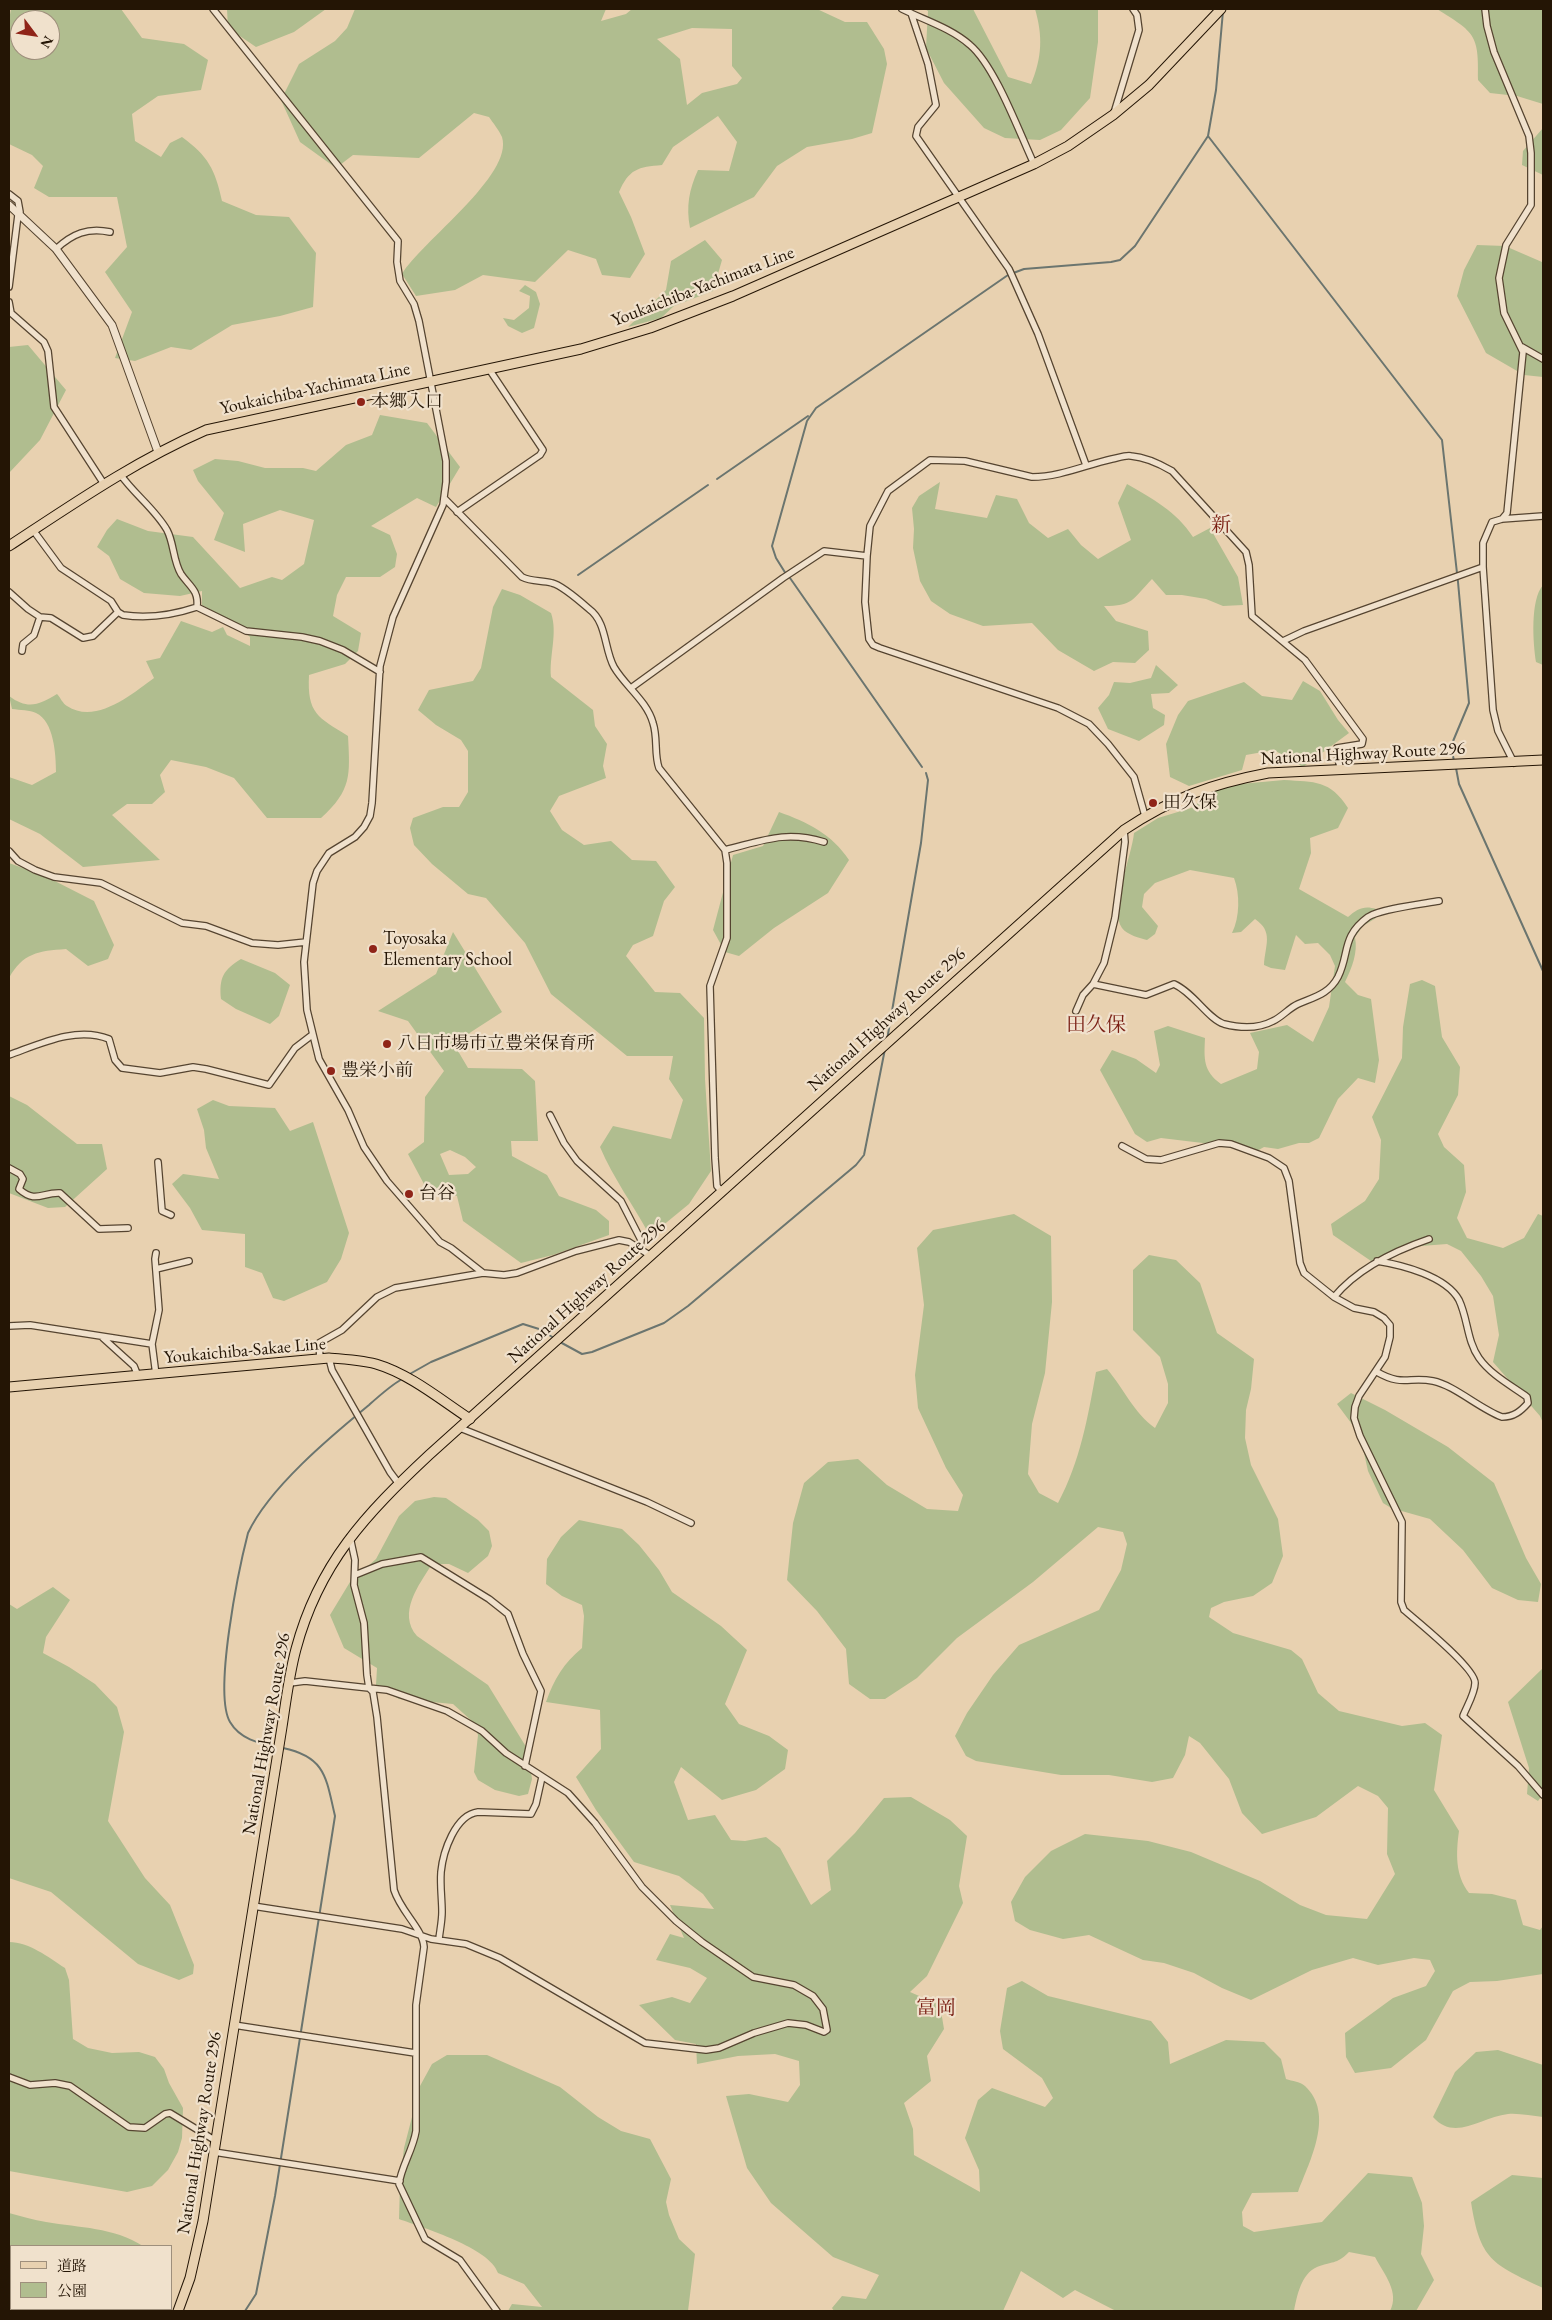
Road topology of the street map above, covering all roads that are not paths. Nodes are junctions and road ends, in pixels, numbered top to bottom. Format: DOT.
graph roads {
  1 [pos="213,9"];
  2 [pos="902,9"];
  3 [pos="1133,9"];
  4 [pos="1221,9"];
  5 [pos="1485,9"];
  6 [pos="911,13"];
  7 [pos="1114,115"];
  8 [pos="1034,164"];
  9 [pos="9,194"];
  10 [pos="958,198"];
  11 [pos="9,205"];
  12 [pos="18,215"];
  13 [pos="110,232"];
  14 [pos="56,249"];
  15 [pos="9,287"];
  16 [pos="9,302"];
  17 [pos="1522,348"];
  18 [pos="1543,359"];
  19 [pos="489,369"];
  20 [pos="430,382"];
  21 [pos="158,452"];
  22 [pos="1086,465"];
  23 [pos="120,474"];
  24 [pos="104,484"];
  25 [pos="444,498"];
  26 [pos="457,512"];
  27 [pos="1543,516"];
  28 [pos="1502,519"];
  29 [pos="33,530"];
  30 [pos="9,546"];
  31 [pos="867,556"];
  32 [pos="1483,567"];
  33 [pos="9,592"];
  34 [pos="198,607"];
  35 [pos="118,612"];
  36 [pos="40,617"];
  37 [pos="1283,641"];
  38 [pos="22,652"];
  39 [pos="380,672"];
  40 [pos="630,688"];
  41 [pos="1543,760"];
  42 [pos="1514,762"];
  43 [pos="1341,769"];
  44 [pos="1145,816"];
  45 [pos="1124,830"];
  46 [pos="824,842"];
  47 [pos="725,850"];
  48 [pos="9,851"];
  49 [pos="1439,901"];
  50 [pos="306,942"];
  51 [pos="1093,984"];
  52 [pos="1076,1011"];
  53 [pos="312,1035"];
  54 [pos="9,1055"];
  55 [pos="550,1115"];
  56 [pos="1122,1146"];
  57 [pos="158,1162"];
  58 [pos="9,1168"];
  59 [pos="722,1192"];
  60 [pos="171,1214"];
  61 [pos="128,1228"];
  62 [pos="1429,1239"];
  63 [pos="640,1248"];
  64 [pos="156,1253"];
  65 [pos="651,1256"];
  66 [pos="189,1261"];
  67 [pos="1378,1262"];
  68 [pos="156,1269"];
  69 [pos="483,1273"];
  70 [pos="1334,1298"];
  71 [pos="9,1326"];
  72 [pos="102,1338"];
  73 [pos="152,1344"];
  74 [pos="324,1359"];
  75 [pos="1377,1372"];
  76 [pos="156,1375"];
  77 [pos="138,1376"];
  78 [pos="9,1387"];
  79 [pos="470,1420"];
  80 [pos="460,1428"];
  81 [pos="399,1484"];
  82 [pos="691,1523"];
  83 [pos="350,1536"];
  84 [pos="355,1575"];
  85 [pos="290,1684"];
  86 [pos="369,1688"];
  87 [pos="525,1766"];
  88 [pos="542,1777"];
  89 [pos="1543,1795"];
  90 [pos="253,1906"];
  91 [pos="424,1937"];
  92 [pos="439,1939"];
  93 [pos="234,2025"];
  94 [pos="415,2053"];
  95 [pos="9,2077"];
  96 [pos="216,2141"];
  97 [pos="214,2152"];
  98 [pos="400,2180"];
  99 [pos="178,2311"];
  100 [pos="497,2311"];
  1 -- 20 [label="street"];
  2 -- 6 [label="street"];
  3 -- 7 [label="street"];
  4 -- 7 [label="main road, Youkaichiba-Yachimata Line"];
  5 -- 17 [label="street"];
  6 -- 8 [label="street"];
  6 -- 10 [label="street"];
  7 -- 8 [label="main road, Youkaichiba-Yachimata Line"];
  8 -- 10 [label="main road, Youkaichiba-Yachimata Line"];
  9 -- 12 [label="street"];
  10 -- 19 [label="main road, Youkaichiba-Yachimata Line"];
  10 -- 22 [label="street"];
  11 -- 12 [label="street"];
  12 -- 14 [label="street"];
  12 -- 15 [label="street"];
  13 -- 14 [label="street"];
  14 -- 21 [label="street"];
  16 -- 24 [label="street"];
  17 -- 18 [label="street"];
  17 -- 28 [label="street"];
  19 -- 20 [label="main road, Youkaichiba-Yachimata Line"];
  19 -- 26 [label="street"];
  20 -- 21 [label="main road, Youkaichiba-Yachimata Line"];
  20 -- 25 [label="street"];
  21 -- 23 [label="main road, Youkaichiba-Yachimata Line"];
  22 -- 31 [label="street"];
  22 -- 37 [label="street"];
  23 -- 24 [label="main road, Youkaichiba-Yachimata Line"];
  23 -- 34 [label="street"];
  24 -- 29 [label="main road, Youkaichiba-Yachimata Line"];
  25 -- 26 [label="street"];
  25 -- 39 [label="street"];
  26 -- 40 [label="street"];
  27 -- 28 [label="street"];
  28 -- 32 [label="street"];
  29 -- 30 [label="main road, Youkaichiba-Yachimata Line"];
  29 -- 35 [label="street"];
  31 -- 40 [label="street"];
  31 -- 44 [label="street"];
  32 -- 37 [label="street"];
  32 -- 42 [label="street"];
  33 -- 36 [label="street"];
  34 -- 35 [label="street"];
  34 -- 39 [label="street"];
  35 -- 36 [label="street"];
  36 -- 38 [label="street"];
  37 -- 43 [label="street"];
  39 -- 50 [label="street"];
  40 -- 47 [label="street"];
  41 -- 42 [label="main road, National Highway Route 296"];
  42 -- 43 [label="main road, National Highway Route 296"];
  43 -- 44 [label="main road, National Highway Route 296"];
  44 -- 45 [label="main road, National Highway Route 296"];
  45 -- 51 [label="street"];
  45 -- 59 [label="main road, National Highway Route 296"];
  46 -- 47 [label="street"];
  47 -- 59 [label="street"];
  48 -- 50 [label="street"];
  49 -- 51 [label="street"];
  50 -- 53 [label="street"];
  51 -- 52 [label="street"];
  53 -- 54 [label="street"];
  53 -- 69 [label="street"];
  55 -- 63 [label="street"];
  56 -- 70 [label="street"];
  57 -- 60 [label="street"];
  58 -- 61 [label="street"];
  59 -- 65 [label="main road, National Highway Route 296"];
  62 -- 67 [label="street"];
  63 -- 65 [label="street"];
  63 -- 69 [label="street"];
  64 -- 68 [label="street"];
  65 -- 79 [label="main road, National Highway Route 296"];
  66 -- 68 [label="street"];
  67 -- 70 [label="street"];
  67 -- 75 [label="street"];
  68 -- 73 [label="street"];
  69 -- 74 [label="street"];
  70 -- 75 [label="street"];
  71 -- 72 [label="street"];
  72 -- 73 [label="street"];
  72 -- 77 [label="street"];
  73 -- 76 [label="street"];
  74 -- 76 [label="main road, Youkaichiba-Sakae Line"];
  74 -- 79 [label="main road, Youkaichiba-Sakae Line"];
  74 -- 81 [label="street"];
  75 -- 89 [label="street"];
  76 -- 77 [label="main road, Youkaichiba-Sakae Line"];
  77 -- 78 [label="main road, Youkaichiba-Sakae Line"];
  79 -- 80 [label="main road, National Highway Route 296"];
  80 -- 81 [label="main road, National Highway Route 296"];
  80 -- 82 [label="street"];
  81 -- 83 [label="main road, National Highway Route 296"];
  83 -- 84 [label="street"];
  83 -- 85 [label="main road, National Highway Route 296"];
  84 -- 86 [label="street"];
  84 -- 87 [label="street"];
  85 -- 86 [label="street"];
  85 -- 90 [label="main road, National Highway Route 296"];
  86 -- 87 [label="street"];
  86 -- 91 [label="street"];
  87 -- 88 [label="street"];
  88 -- 92 [label="street"];
  88 -- 92 [label="street"];
  90 -- 91 [label="street"];
  90 -- 93 [label="main road, National Highway Route 296"];
  91 -- 92 [label="street"];
  91 -- 94 [label="street"];
  93 -- 94 [label="street"];
  93 -- 96 [label="main road, National Highway Route 296"];
  94 -- 98 [label="street"];
  95 -- 96 [label="street"];
  96 -- 97 [label="main road, National Highway Route 296"];
  97 -- 98 [label="street"];
  97 -- 99 [label="main road, National Highway Route 296"];
  98 -- 100 [label="street"];
}
